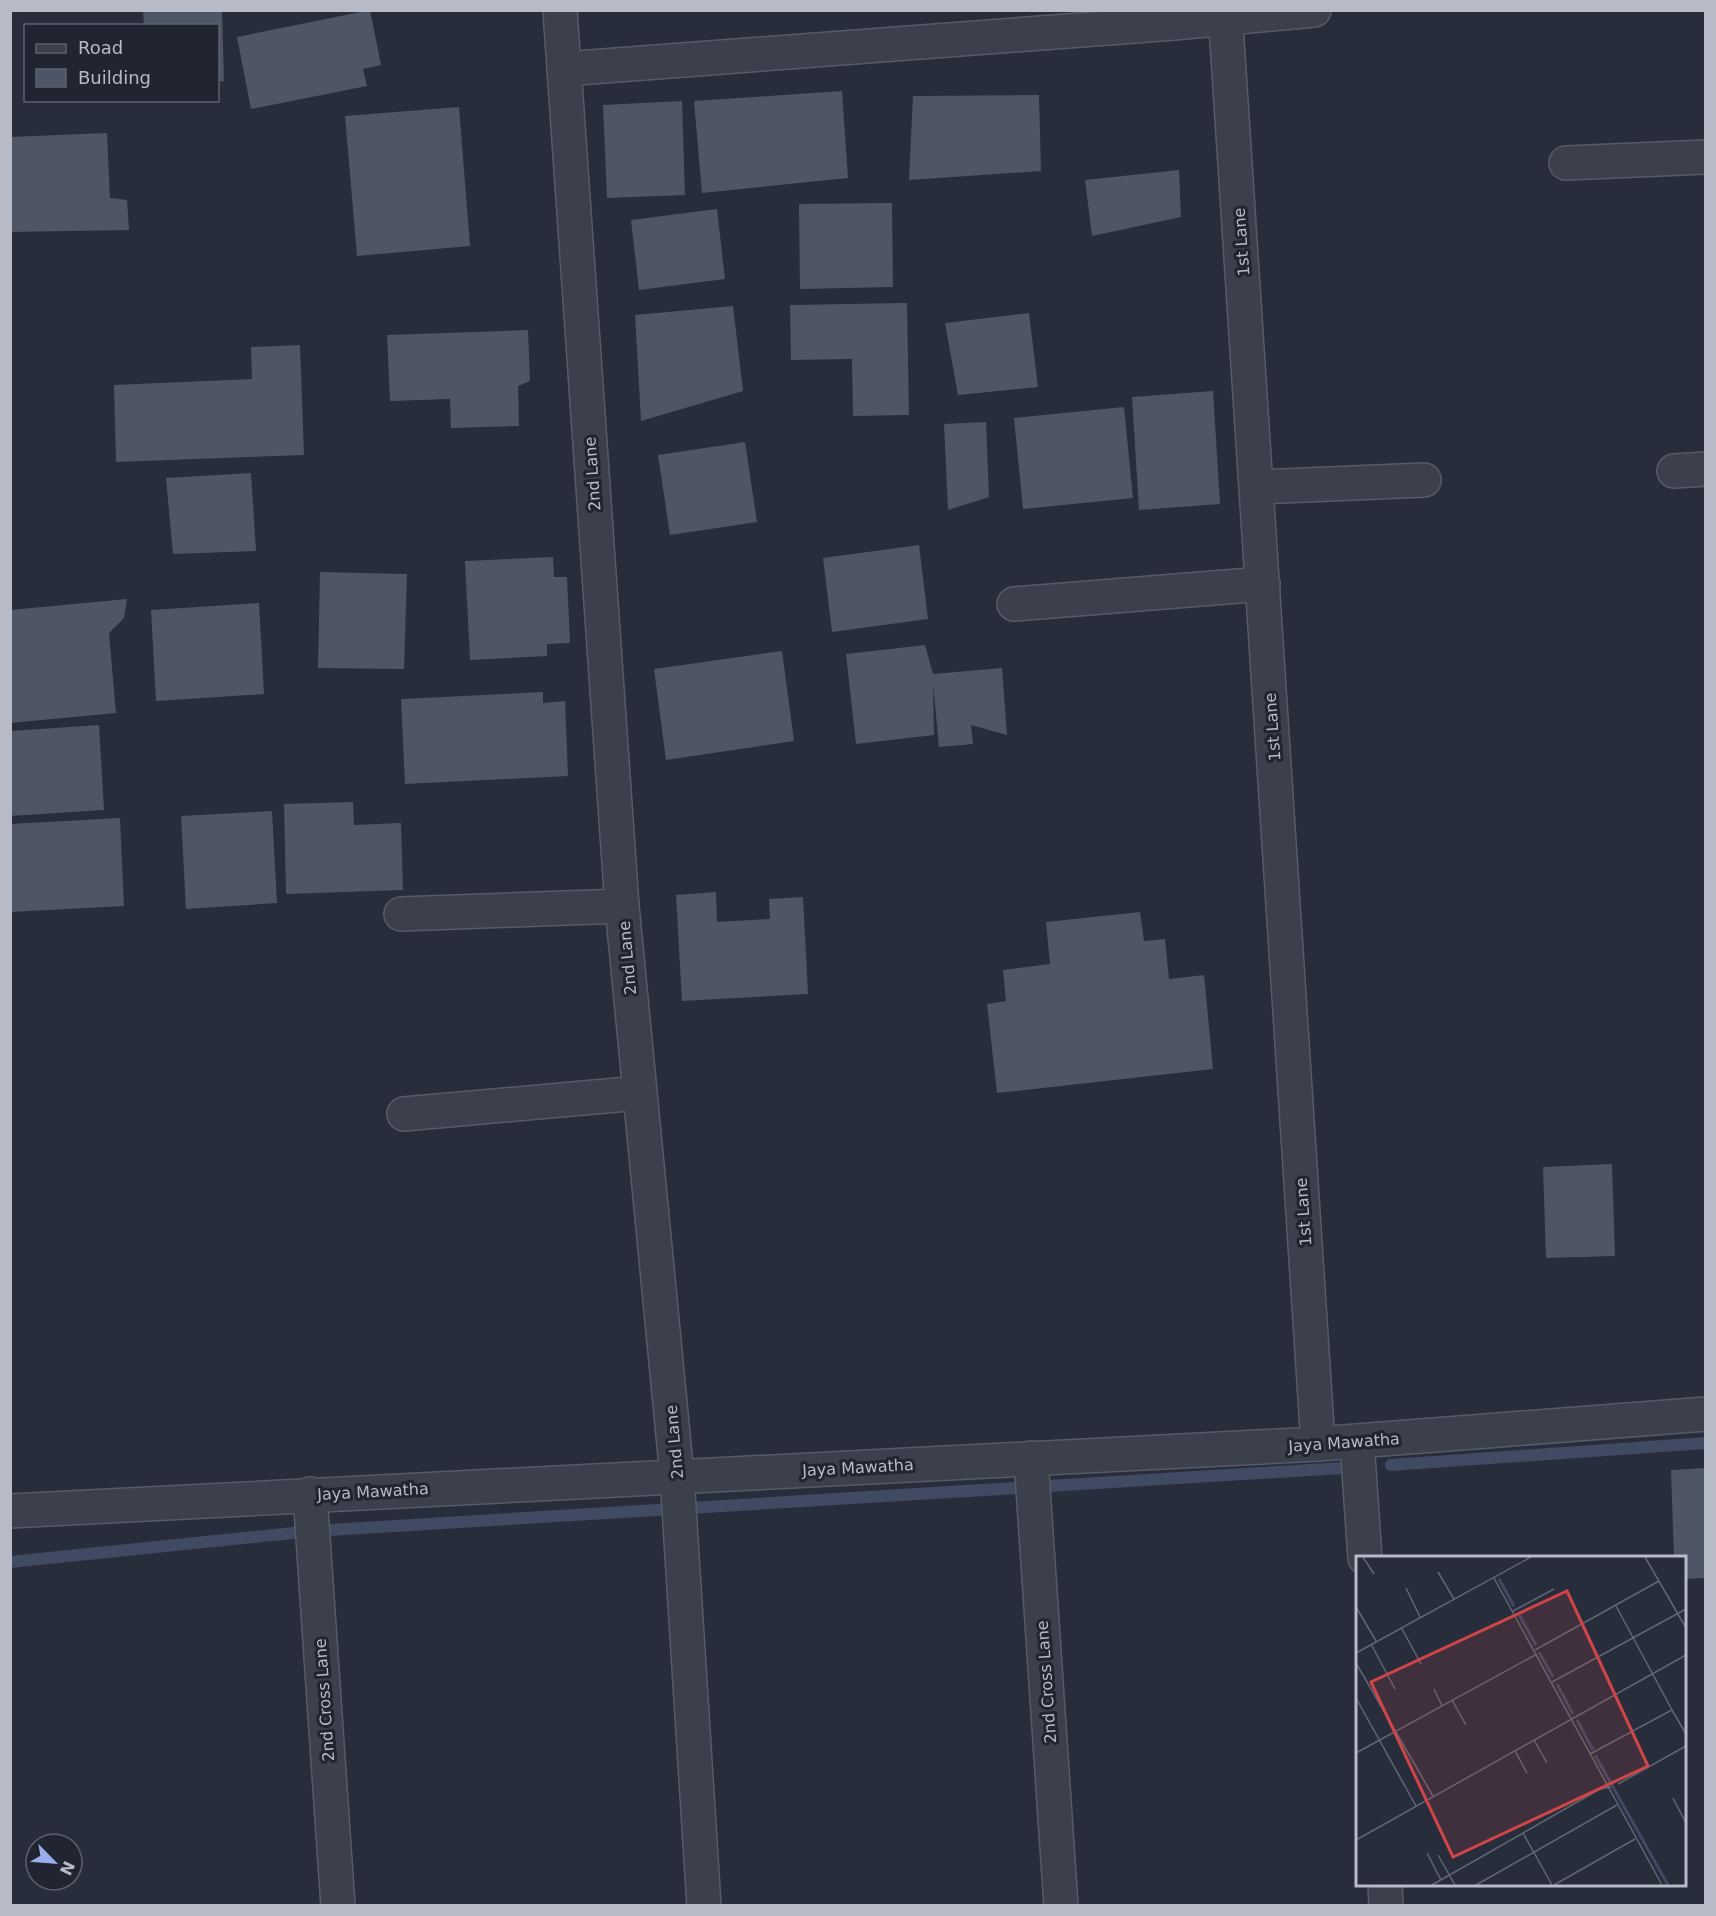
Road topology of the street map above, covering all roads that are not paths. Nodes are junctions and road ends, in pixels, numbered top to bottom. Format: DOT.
graph roads {
  1 [pos="561,10"];
  2 [pos="1314,10"];
  3 [pos="1226,15"];
  4 [pos="564,69"];
  5 [pos="1706,157"];
  6 [pos="1566,163"];
  7 [pos="1706,469"];
  8 [pos="1674,471"];
  9 [pos="1424,480"];
  10 [pos="1257,487"];
  11 [pos="1263,584"];
  12 [pos="1014,604"];
  13 [pos="622,906"];
  14 [pos="401,914"];
  15 [pos="639,1093"];
  16 [pos="404,1114"];
  17 [pos="1706,1414"];
  18 [pos="1357,1442"];
  19 [pos="1318,1444"];
  20 [pos="1031,1458"];
  21 [pos="677,1476"];
  22 [pos="310,1494"];
  23 [pos="10,1511"];
  24 [pos="1365,1556"];
  25 [pos="1385,1886"];
  26 [pos="338,1905"];
  27 [pos="704,1905"];
  28 [pos="1060,1905"];
  29 [pos="1386,1905"];
  1 -- 4 [label="street, 2nd Lane"];
  2 -- 3 [label="street"];
  3 -- 4 [label="street"];
  3 -- 10 [label="street, 1st Lane"];
  4 -- 13 [label="street, 2nd Lane"];
  5 -- 6 [label="street"];
  7 -- 8 [label="street"];
  9 -- 10 [label="street"];
  10 -- 11 [label="street, 1st Lane"];
  11 -- 12 [label="street"];
  11 -- 19 [label="street, 1st Lane"];
  13 -- 14 [label="street"];
  13 -- 15 [label="street, 2nd Lane"];
  15 -- 16 [label="street"];
  15 -- 21 [label="street, 2nd Lane"];
  17 -- 18 [label="street, Jaya Mawatha"];
  18 -- 19 [label="street, Jaya Mawatha"];
  18 -- 24 [label="street"];
  19 -- 20 [label="street, Jaya Mawatha"];
  20 -- 21 [label="street, Jaya Mawatha"];
  20 -- 28 [label="street, 2nd Cross Lane"];
  21 -- 22 [label="street, Jaya Mawatha"];
  21 -- 27 [label="street, 2nd Lane"];
  22 -- 23 [label="street, Jaya Mawatha"];
  22 -- 26 [label="street, 2nd Cross Lane"];
  25 -- 29 [label="street"];
}
